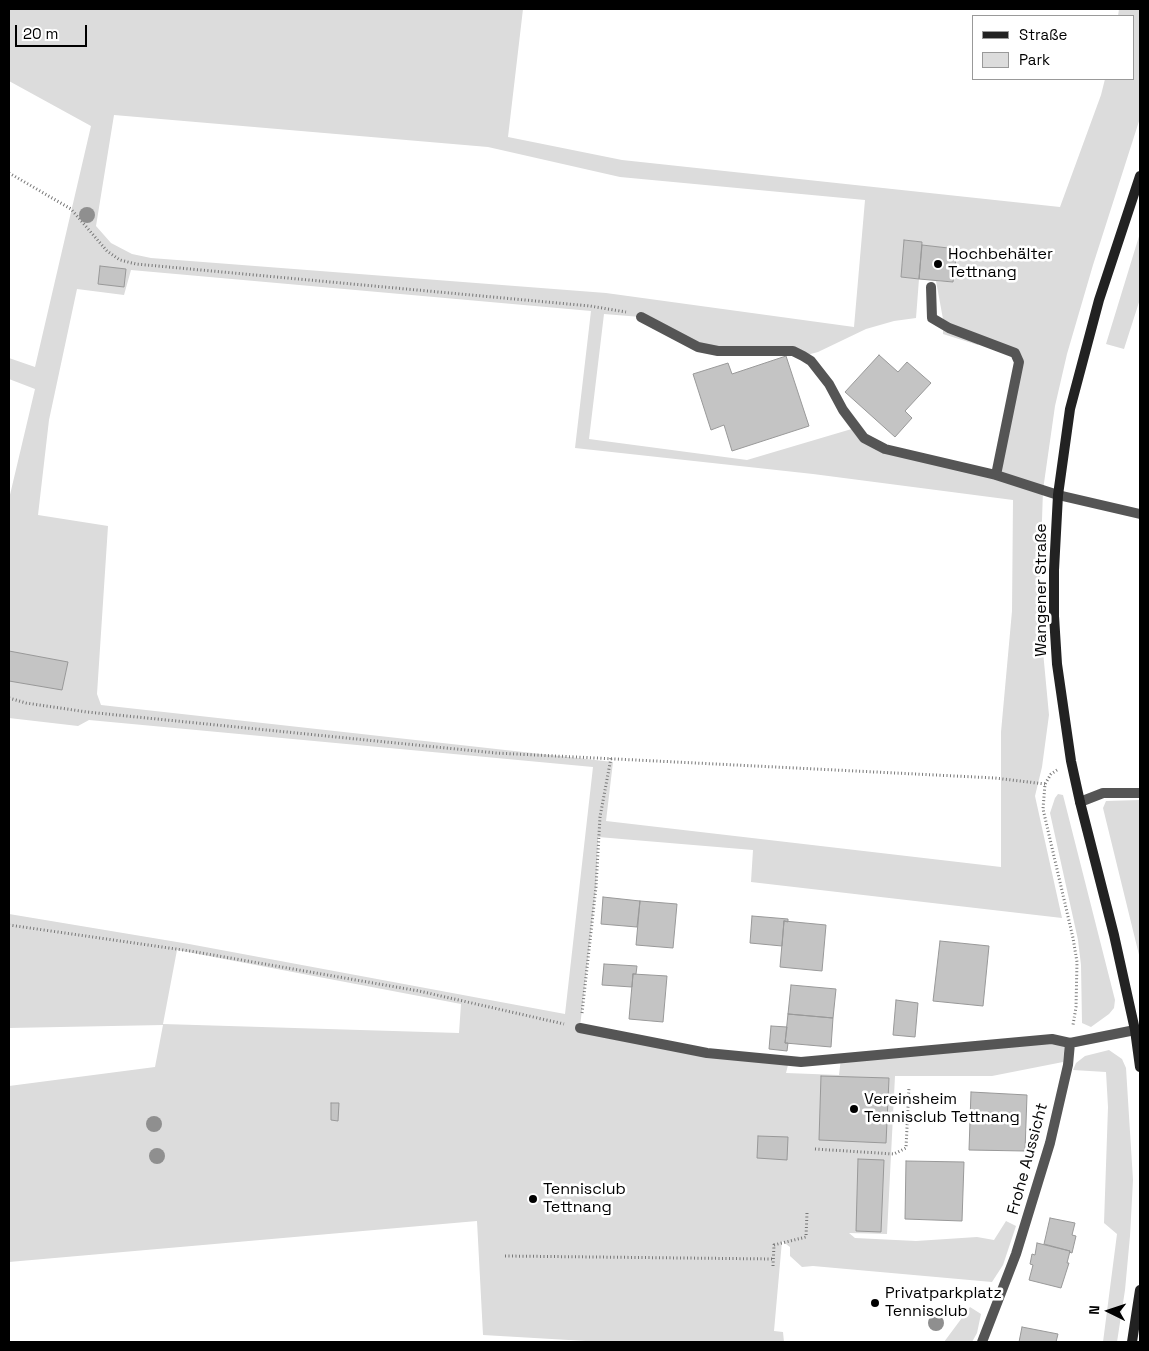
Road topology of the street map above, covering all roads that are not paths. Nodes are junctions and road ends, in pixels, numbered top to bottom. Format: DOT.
graph roads {
  1 [pos="1140,176"];
  2 [pos="931,287"];
  3 [pos="641,317"];
  4 [pos="996,475"];
  5 [pos="1058,495"];
  6 [pos="1140,514"];
  7 [pos="1140,792"];
  8 [pos="1080,802"];
  9 [pos="580,1028"];
  10 [pos="1135,1030"];
  11 [pos="1070,1043"];
  12 [pos="1140,1067"];
  13 [pos="1140,1290"];
  14 [pos="982,1342"];
  15 [pos="1132,1342"];
  1 -- 5 [label="main road, Wangener Straße"];
  2 -- 4 [label="street"];
  3 -- 4 [label="street"];
  4 -- 5 [label="street"];
  5 -- 6 [label="street"];
  5 -- 8 [label="main road, Wangener Straße"];
  7 -- 8 [label="street"];
  8 -- 10 [label="main road, Wangener Straße"];
  9 -- 11 [label="street"];
  10 -- 11 [label="street"];
  10 -- 12 [label="main road, Wangener Straße"];
  11 -- 14 [label="street, Frohe Aussicht"];
  13 -- 15 [label="main road"];
}
